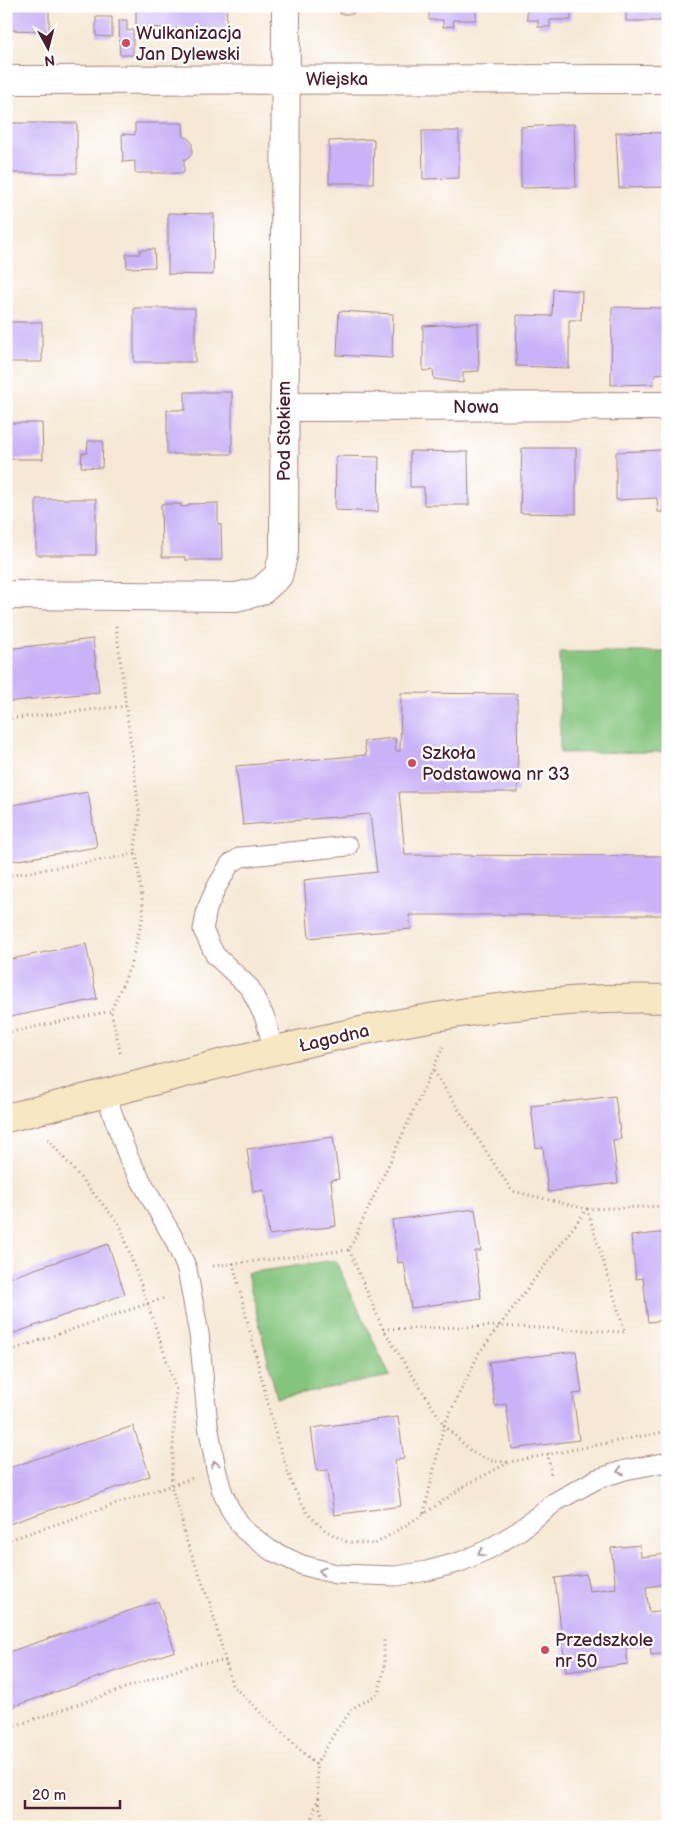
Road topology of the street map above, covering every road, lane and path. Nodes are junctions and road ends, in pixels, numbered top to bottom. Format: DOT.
graph roads {
  1 [pos="286,6"];
  2 [pos="286,79"];
  3 [pos="668,79"];
  4 [pos="6,80"];
  5 [pos="668,406"];
  6 [pos="284,407"];
  7 [pos="6,595"];
  8 [pos="112,596"];
  9 [pos="126,706"];
  10 [pos="6,719"];
  11 [pos="348,846"];
  12 [pos="136,854"];
  13 [pos="6,876"];
  14 [pos="668,999"];
  15 [pos="110,1011"];
  16 [pos="6,1033"];
  17 [pos="436,1044"];
  18 [pos="274,1051"];
  19 [pos="121,1056"];
  20 [pos="433,1070"];
  21 [pos="105,1093"];
  22 [pos="16,1115"];
  23 [pos="58,1137"];
  24 [pos="48,1139"];
  25 [pos="40,1141"];
  26 [pos="668,1175"];
  27 [pos="668,1188"];
  28 [pos="668,1206"];
  29 [pos="587,1209"];
  30 [pos="349,1250"];
  31 [pos="233,1263"];
  32 [pos="187,1269"];
  33 [pos="146,1304"];
  34 [pos="499,1326"];
  35 [pos="383,1329"];
  36 [pos="6,1352"];
  37 [pos="444,1425"];
  38 [pos="668,1430"];
  39 [pos="510,1462"];
  40 [pos="668,1462"];
  41 [pos="171,1486"];
  42 [pos="424,1514"];
  43 [pos="6,1541"];
  44 [pos="384,1638"];
  45 [pos="226,1661"];
  46 [pos="6,1729"];
  47 [pos="316,1765"];
  48 [pos="319,1794"];
  49 [pos="310,1827"];
  50 [pos="326,1827"];
  1 -- 2 [label="street, Pod Stokiem"];
  2 -- 3 [label="street, Wiejska"];
  2 -- 4 [label="street, Wiejska"];
  2 -- 6 [label="street, Pod Stokiem"];
  5 -- 6 [label="street, Nowa"];
  6 -- 8 [label="street, Pod Stokiem"];
  7 -- 8 [label="street, Pod Stokiem"];
  8 -- 9 [label="path"];
  9 -- 10 [label="path"];
  9 -- 12 [label="path"];
  11 -- 18 [label="lane"];
  12 -- 13 [label="path"];
  12 -- 15 [label="path"];
  14 -- 18 [label="street, Łagodna"];
  15 -- 16 [label="path"];
  15 -- 19 [label="path"];
  17 -- 20 [label="path"];
  18 -- 21 [label="street, Łagodna"];
  20 -- 29 [label="path"];
  20 -- 30 [label="path"];
  21 -- 22 [label="street, Łagodna"];
  21 -- 32 [label="lane"];
  22 -- 24 [label="path"];
  23 -- 24 [label="path"];
  24 -- 25 [label="path"];
  24 -- 33 [label="path"];
  26 -- 27 [label="path"];
  28 -- 29 [label="path"];
  29 -- 34 [label="path"];
  29 -- 34 [label="path"];
  30 -- 31 [label="path"];
  30 -- 35 [label="path"];
  31 -- 32 [label="path"];
  31 -- 42 [label="path"];
  40 -- 32 [label="lane, one-way"];
  33 -- 36 [label="path"];
  33 -- 41 [label="path"];
  34 -- 35 [label="path"];
  34 -- 37 [label="path"];
  35 -- 37 [label="path"];
  37 -- 39 [label="path"];
  37 -- 42 [label="path"];
  38 -- 39 [label="path"];
  39 -- 42 [label="path"];
  41 -- 43 [label="path"];
  41 -- 45 [label="path"];
  44 -- 47 [label="path"];
  45 -- 46 [label="path"];
  45 -- 47 [label="path"];
  47 -- 48 [label="path"];
  48 -- 49 [label="path"];
  48 -- 50 [label="path"];
}
